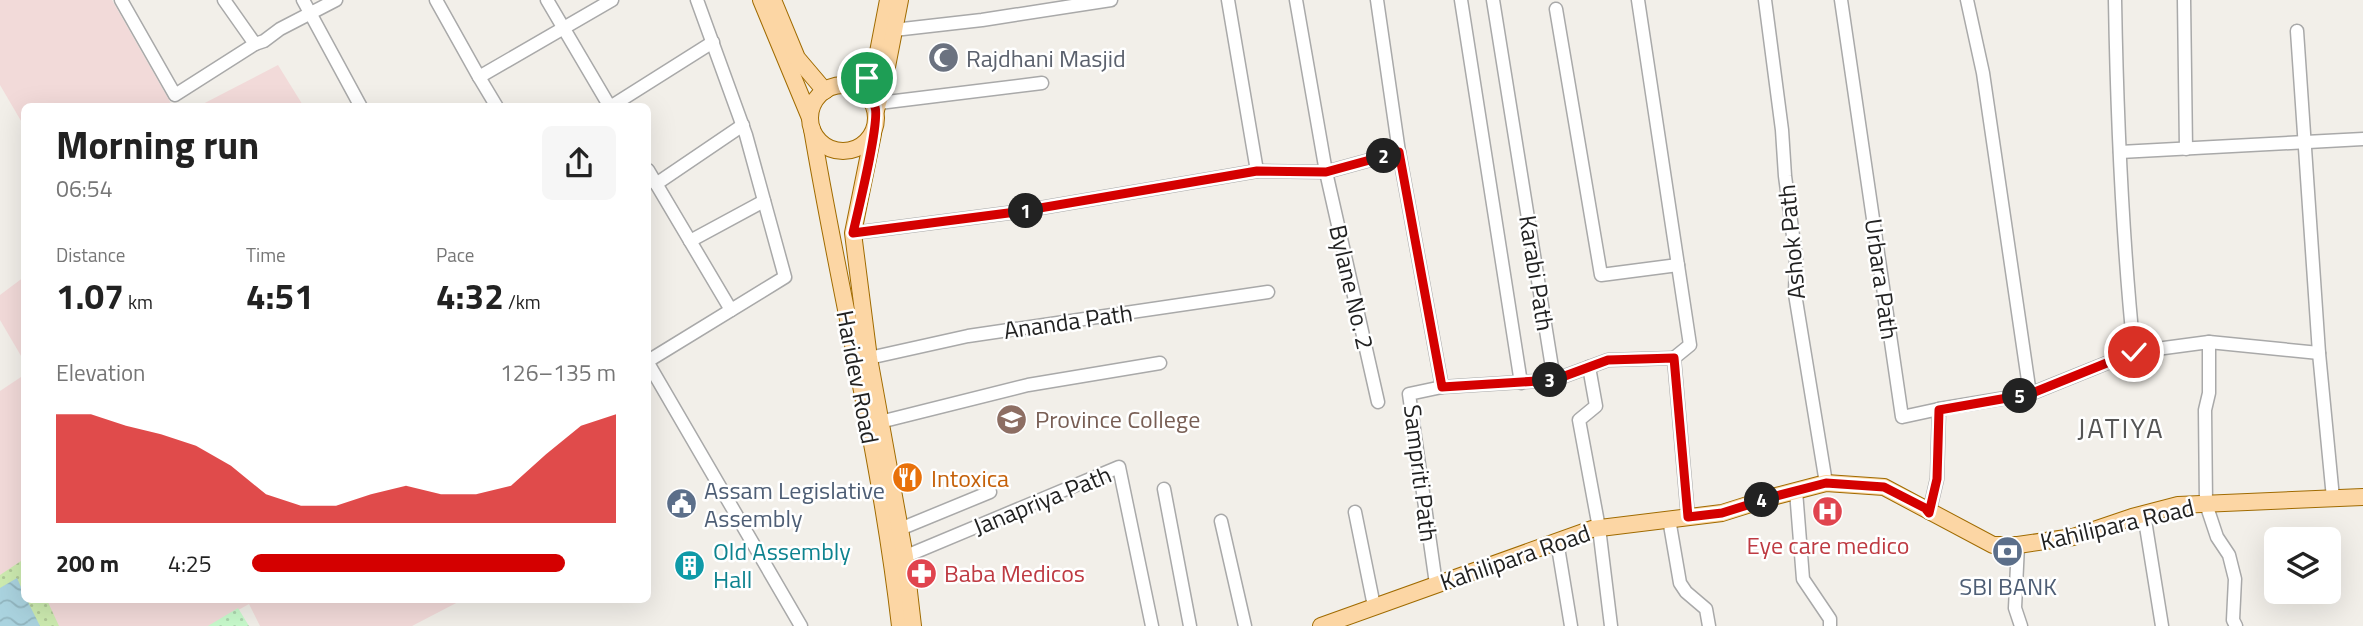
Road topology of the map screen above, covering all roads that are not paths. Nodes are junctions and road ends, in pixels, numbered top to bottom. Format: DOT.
graph roads {
  1 [pos="121,0"];
  2 [pos="224,0"];
  3 [pos="303,0"];
  4 [pos="336,0"];
  5 [pos="436,0"];
  6 [pos="547,0"];
  7 [pos="612,0"];
  8 [pos="697,0"];
  9 [pos="761,0"];
  10 [pos="773,0"];
  11 [pos="888,0"];
  12 [pos="900,0"];
  13 [pos="1111,0"];
  14 [pos="1228,0"];
  15 [pos="1296,0"];
  16 [pos="1377,0"];
  17 [pos="1461,0"];
  18 [pos="1493,0"];
  19 [pos="1638,0"];
  20 [pos="1765,0"];
  21 [pos="1841,0"];
  22 [pos="1967,0"];
  23 [pos="2115,0"];
  24 [pos="2184,0"];
  25 [pos="1556,9"];
  26 [pos="311,13"];
  27 [pos="564,29"];
  28 [pos="894,30"];
  29 [pos="2297,32"];
  30 [pos="713,42"];
  31 [pos="255,44"];
  32 [pos="479,77"];
  33 [pos="1042,83"];
  34 [pos="846,85"];
  35 [pos="825,91"];
  36 [pos="359,103"];
  37 [pos="495,103"];
  38 [pos="608,103"];
  39 [pos="616,103"];
  40 [pos="877,106"];
  41 [pos="811,124"];
  42 [pos="743,125"];
  43 [pos="873,134"];
  44 [pos="2363,139"];
  45 [pos="2306,142"];
  46 [pos="2186,149"];
  47 [pos="1399,152"];
  48 [pos="2120,152"];
  49 [pos="1257,171"];
  50 [pos="1326,172"];
  51 [pos="651,175"];
  52 [pos="656,184"];
  53 [pos="764,201"];
  54 [pos="853,233"];
  55 [pos="690,241"];
  56 [pos="1678,265"];
  57 [pos="1268,292"];
  58 [pos="731,310"];
  59 [pos="2208,342"];
  60 [pos="2134,352"];
  61 [pos="2319,354"];
  62 [pos="869,358"];
  63 [pos="1674,358"];
  64 [pos="651,360"];
  65 [pos="1160,363"];
  66 [pos="651,367"];
  67 [pos="1589,367"];
  68 [pos="1554,380"];
  69 [pos="1521,383"];
  70 [pos="1442,387"];
  71 [pos="2030,394"];
  72 [pos="1378,402"];
  73 [pos="1939,410"];
  74 [pos="880,422"];
  75 [pos="1826,483"];
  76 [pos="1164,489"];
  77 [pos="1796,491"];
  78 [pos="990,492"];
  79 [pos="2363,497"];
  80 [pos="2333,498"];
  81 [pos="2206,504"];
  82 [pos="1355,512"];
  83 [pos="1929,513"];
  84 [pos="2144,514"];
  85 [pos="1688,517"];
  86 [pos="1669,519"];
  87 [pos="1221,521"];
  88 [pos="1599,528"];
  89 [pos="900,529"];
  90 [pos="1557,541"];
  91 [pos="2018,545"];
  92 [pos="899,559"];
  93 [pos="1436,584"];
  94 [pos="1374,606"];
  95 [pos="801,626"];
  96 [pos="900,626"];
  97 [pos="913,626"];
  98 [pos="1152,626"];
  99 [pos="1190,626"];
  100 [pos="1245,626"];
  101 [pos="1321,626"];
  102 [pos="1571,626"];
  103 [pos="1611,626"];
  104 [pos="1709,626"];
  105 [pos="1830,626"];
  106 [pos="2021,626"];
  107 [pos="2162,626"];
  108 [pos="2236,626"];
  1 -- 31 [label="street"];
  2 -- 31 [label="street"];
  3 -- 26 [label="street"];
  4 -- 26 [label="street"];
  5 -- 32 [label="street"];
  6 -- 27 [label="street"];
  7 -- 27 [label="street"];
  8 -- 30 [label="street"];
  9 -- 41 [label="main road, Haridev Road"];
  10 -- 35 [label="main road"];
  11 -- 34 [label="main road"];
  12 -- 28 [label="main road"];
  13 -- 28 [label="street"];
  14 -- 49 [label="street"];
  15 -- 50 [label="street, Bylane No. 2"];
  16 -- 47 [label="street"];
  17 -- 69 [label="street"];
  18 -- 68 [label="street, Karabi Path"];
  19 -- 56 [label="street"];
  20 -- 75 [label="street, Ashok Path"];
  21 -- 73 [label="street, Urbara Path"];
  22 -- 71 [label="street"];
  23 -- 48 [label="street"];
  24 -- 46 [label="street"];
  25 -- 56 [label="street"];
  26 -- 31 [label="street"];
  26 -- 36 [label="street"];
  27 -- 32 [label="street"];
  27 -- 38 [label="street"];
  28 -- 40 [label="main road"];
  29 -- 45 [label="street"];
  30 -- 39 [label="street"];
  30 -- 42 [label="street"];
  32 -- 37 [label="street"];
  33 -- 40 [label="street"];
  34 -- 35 [label="main road"];
  34 -- 40 [label="main road"];
  35 -- 41 [label="main road"];
  40 -- 43 [label="main road"];
  41 -- 43 [label="main road"];
  41 -- 92 [label="main road, Haridev Road"];
  42 -- 52 [label="street"];
  42 -- 53 [label="street"];
  43 -- 54 [label="main road, Haridev Road"];
  44 -- 45 [label="street"];
  45 -- 46 [label="street"];
  45 -- 61 [label="street"];
  46 -- 48 [label="street"];
  47 -- 50 [label="street"];
  47 -- 70 [label="street"];
  48 -- 60 [label="street"];
  49 -- 50 [label="street"];
  49 -- 54 [label="street"];
  50 -- 72 [label="street, Bylane No. 2"];
  51 -- 52 [label="street"];
  52 -- 55 [label="street"];
  53 -- 55 [label="street"];
  53 -- 58 [label="street"];
  54 -- 62 [label="main road, Haridev Road"];
  55 -- 58 [label="street"];
  56 -- 63 [label="street"];
  57 -- 62 [label="street, Ananda Path"];
  58 -- 64 [label="street"];
  59 -- 60 [label="street"];
  59 -- 61 [label="street"];
  59 -- 81 [label="street"];
  60 -- 71 [label="street"];
  61 -- 80 [label="street"];
  62 -- 74 [label="main road, Haridev Road"];
  63 -- 67 [label="street"];
  63 -- 85 [label="street"];
  65 -- 74 [label="street"];
  66 -- 95 [label="street"];
  67 -- 68 [label="street"];
  67 -- 88 [label="street"];
  68 -- 69 [label="street"];
  69 -- 70 [label="street"];
  70 -- 93 [label="street, Sampriti Path"];
  71 -- 73 [label="street"];
  73 -- 83 [label="street"];
  74 -- 89 [label="main road, Haridev Road"];
  75 -- 77 [label="main road, Kahilipara Road"];
  75 -- 83 [label="main road, Kahilipara Road"];
  76 -- 99 [label="street"];
  77 -- 85 [label="main road, Kahilipara Road"];
  77 -- 105 [label="street"];
  78 -- 89 [label="street"];
  79 -- 80 [label="main road, Kahilipara Road"];
  80 -- 81 [label="main road, Kahilipara Road"];
  81 -- 84 [label="main road, Kahilipara Road"];
  81 -- 108 [label="street"];
  82 -- 94 [label="street"];
  83 -- 91 [label="main road, Kahilipara Road"];
  84 -- 91 [label="main road, Kahilipara Road"];
  84 -- 107 [label="street"];
  85 -- 86 [label="main road, Kahilipara Road"];
  86 -- 88 [label="main road, Kahilipara Road"];
  86 -- 104 [label="street"];
  87 -- 100 [label="street"];
  88 -- 90 [label="main road, Kahilipara Road"];
  88 -- 103 [label="street"];
  89 -- 92 [label="main road, Haridev Road"];
  90 -- 93 [label="main road, Kahilipara Road"];
  90 -- 102 [label="street"];
  91 -- 106 [label="street"];
  92 -- 96 [label="main road, Haridev Road"];
  92 -- 97 [label="main road, Haridev Road"];
  92 -- 98 [label="street, Janapriya Path"];
  93 -- 94 [label="main road, Kahilipara Road"];
  94 -- 101 [label="main road, Kahilipara Road"];
}
